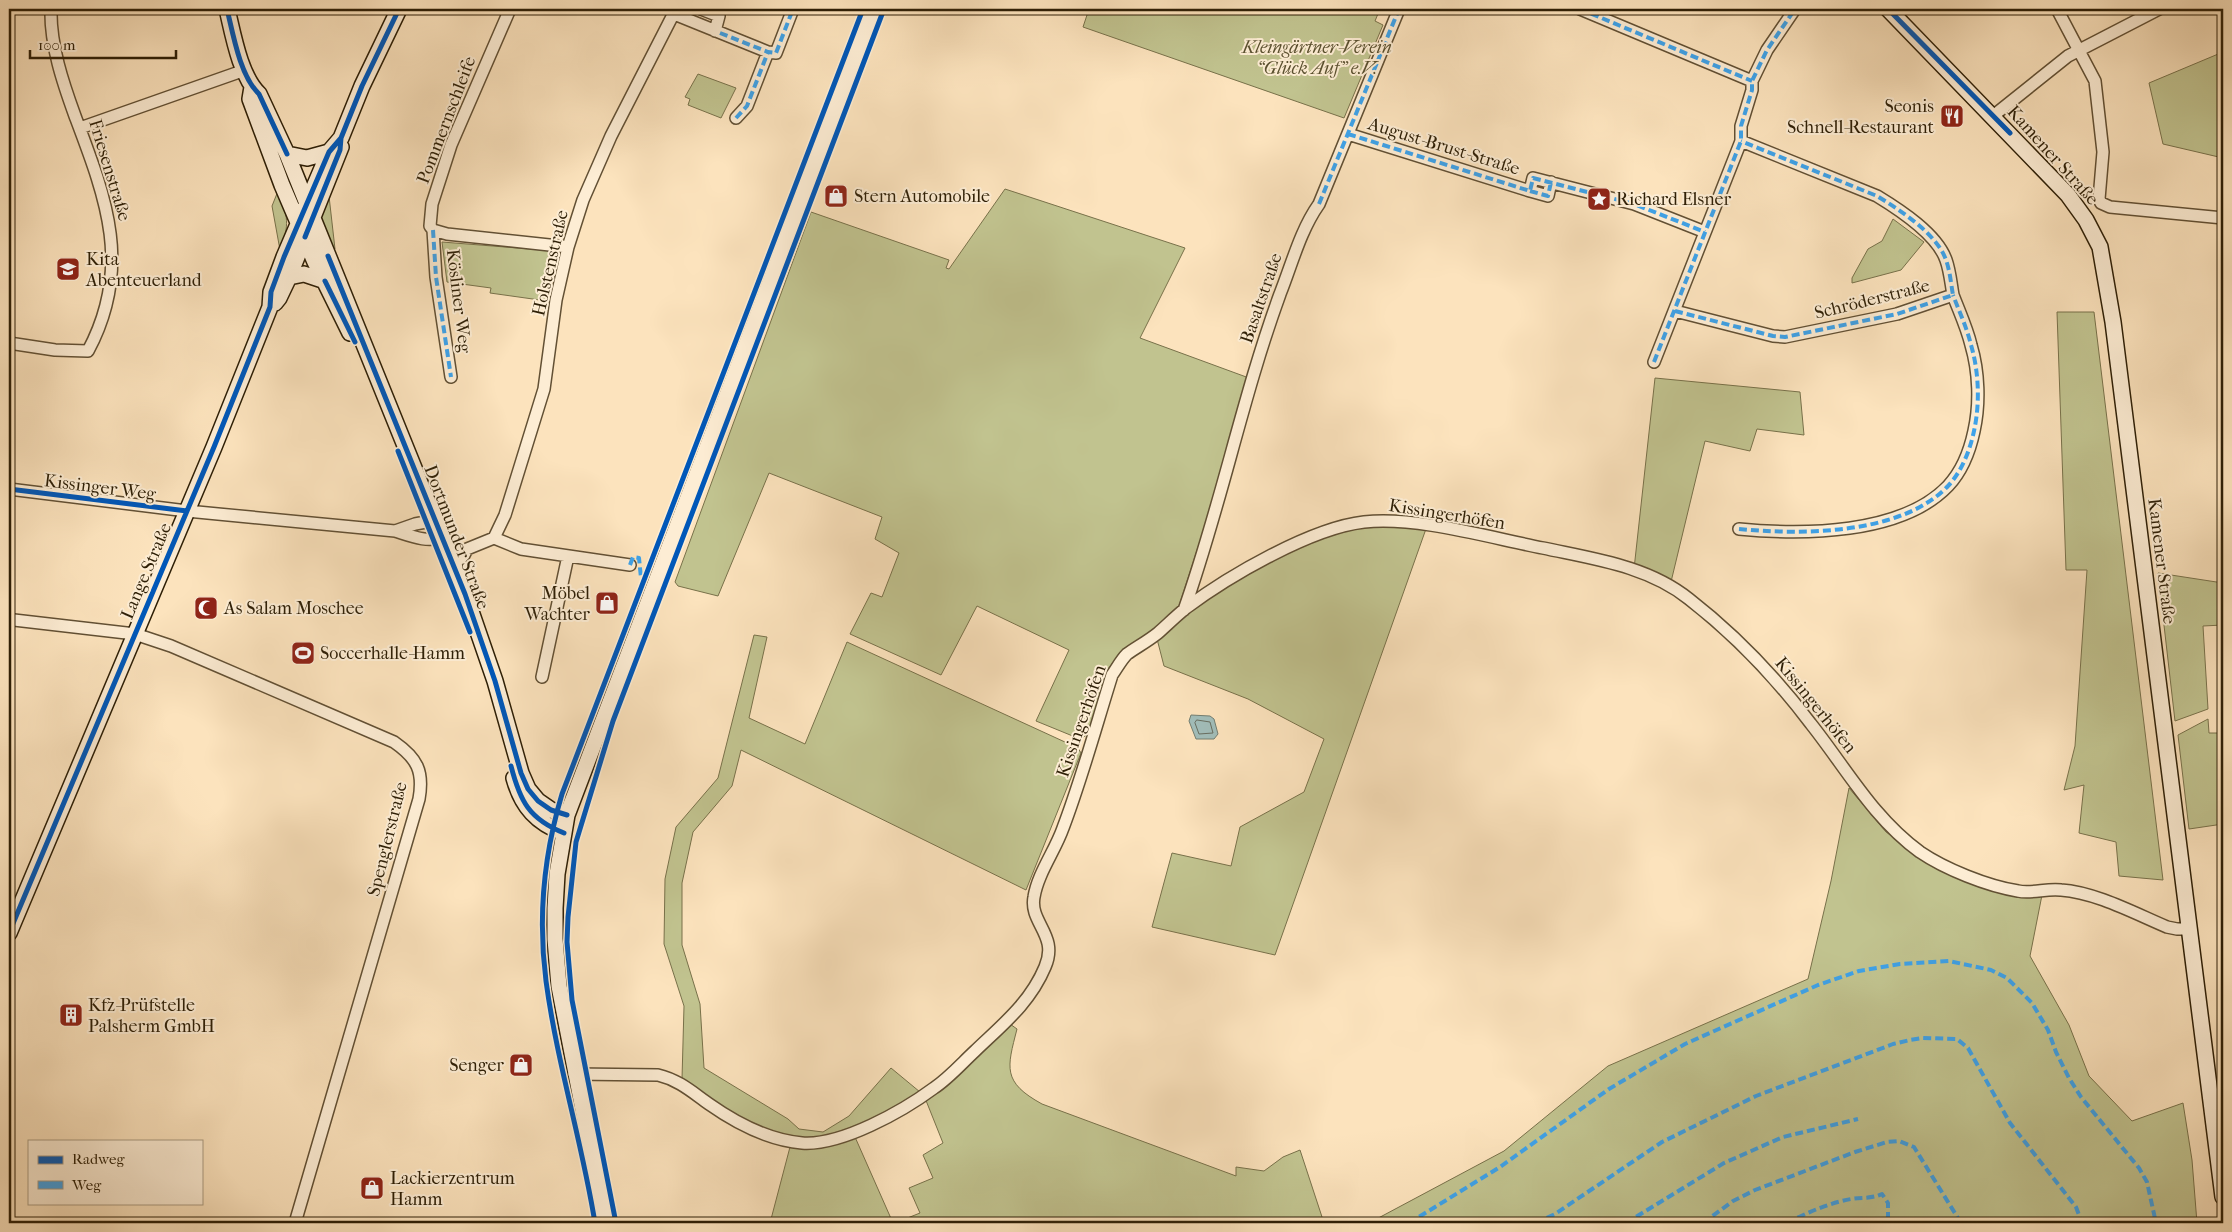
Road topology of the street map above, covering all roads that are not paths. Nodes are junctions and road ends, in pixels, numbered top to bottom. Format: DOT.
graph roads {
  1 [pos="51,9"];
  2 [pos="227,9"];
  3 [pos="399,9"];
  4 [pos="510,9"];
  5 [pos="701,9"];
  6 [pos="793,9"];
  7 [pos="874,9"];
  8 [pos="1399,9"];
  9 [pos="1580,9"];
  10 [pos="1795,9"];
  11 [pos="1888,9"];
  12 [pos="2057,9"];
  13 [pos="2159,9"];
  14 [pos="675,12"];
  15 [pos="715,31"];
  16 [pos="2080,49"];
  17 [pos="768,52"];
  18 [pos="245,70"];
  19 [pos="1752,81"];
  20 [pos="252,87"];
  21 [pos="1993,116"];
  22 [pos="736,118"];
  23 [pos="80,128"];
  24 [pos="1348,134"];
  25 [pos="341,138"];
  26 [pos="1741,141"];
  27 [pos="329,152"];
  28 [pos="287,154"];
  29 [pos="306,204"];
  30 [pos="2223,218"];
  31 [pos="306,221"];
  32 [pos="433,230"];
  33 [pos="1705,232"];
  34 [pos="305,237"];
  35 [pos="568,247"];
  36 [pos="288,277"];
  37 [pos="325,281"];
  38 [pos="1953,295"];
  39 [pos="270,307"];
  40 [pos="1675,312"];
  41 [pos="9,344"];
  42 [pos="1654,362"];
  43 [pos="451,378"];
  44 [pos="9,489"];
  45 [pos="187,511"];
  46 [pos="432,521"];
  47 [pos="1739,529"];
  48 [pos="395,532"];
  49 [pos="494,538"];
  50 [pos="441,541"];
  51 [pos="467,549"];
  52 [pos="568,556"];
  53 [pos="630,565"];
  54 [pos="453,566"];
  55 [pos="1184,610"];
  56 [pos="14,620"];
  57 [pos="134,634"];
  58 [pos="542,678"];
  59 [pos="567,815"];
  60 [pos="564,834"];
  61 [pos="2189,929"];
  62 [pos="9,933"];
  63 [pos="574,1074"];
  64 [pos="2223,1197"];
  65 [pos="295,1223"];
  66 [pos="605,1223"];
  1 -- 23 [label="street, Friesenstraße"];
  2 -- 18 [label="main road, Dortmunder Straße"];
  3 -- 25 [label="main road, Lange Straße"];
  4 -- 32 [label="street, Pommernschleife"];
  5 -- 15 [label="street"];
  6 -- 17 [label="street"];
  7 -- 59 [label="main road"];
  8 -- 24 [label="street, Basaltstraße"];
  9 -- 19 [label="street"];
  10 -- 19 [label="street"];
  11 -- 21 [label="main road, Kamener Straße"];
  12 -- 16 [label="street"];
  13 -- 16 [label="street"];
  14 -- 15 [label="street"];
  14 -- 35 [label="street, Holstenstraße"];
  15 -- 17 [label="street"];
  16 -- 21 [label="street"];
  16 -- 30 [label="street"];
  17 -- 22 [label="street"];
  18 -- 20 [label="main road, Dortmunder Straße"];
  18 -- 23 [label="street"];
  19 -- 26 [label="street"];
  20 -- 28 [label="main road, Dortmunder Straße"];
  20 -- 31 [label="main road, Dortmunder Straße"];
  21 -- 61 [label="main road, Kamener Straße"];
  23 -- 41 [label="street, Friesenstraße"];
  24 -- 33 [label="street, August-Brust-Straße"];
  24 -- 55 [label="street, Basaltstraße"];
  25 -- 27 [label="main road, Lange Straße"];
  25 -- 31 [label="main road, Lange Straße"];
  26 -- 33 [label="street"];
  26 -- 38 [label="street, Schröderstraße"];
  27 -- 28 [label="main road"];
  27 -- 29 [label="main road, Lange Straße"];
  28 -- 29 [label="main road, Dortmunder Straße"];
  29 -- 31 [label="main road, Lange Straße"];
  31 -- 34 [label="main road, Lange Straße"];
  31 -- 39 [label="main road, Lange Straße"];
  31 -- 46 [label="main road, Dortmunder Straße"];
  32 -- 35 [label="street"];
  32 -- 43 [label="street, Kösliner Weg"];
  33 -- 40 [label="street"];
  34 -- 36 [label="main road, Lange Straße"];
  34 -- 37 [label="main road, Dortmunder Straße"];
  35 -- 49 [label="street, Holstenstraße"];
  36 -- 37 [label="main road"];
  36 -- 39 [label="main road, Lange Straße"];
  37 -- 46 [label="main road, Dortmunder Straße"];
  38 -- 40 [label="street, Schröderstraße"];
  38 -- 47 [label="street"];
  39 -- 45 [label="main road, Lange Straße"];
  40 -- 42 [label="street"];
  44 -- 45 [label="street, Kissinger Weg"];
  45 -- 48 [label="street, Kissinger Weg"];
  45 -- 57 [label="main road, Lange Straße"];
  46 -- 48 [label="street, Kissinger Weg"];
  46 -- 50 [label="main road, Dortmunder Straße"];
  48 -- 50 [label="street, Kissinger Weg"];
  49 -- 51 [label="street"];
  49 -- 52 [label="street"];
  50 -- 51 [label="street, Kissinger Weg"];
  50 -- 54 [label="main road, Dortmunder Straße"];
  50 -- 60 [label="main road, Dortmunder Straße"];
  51 -- 54 [label="street"];
  52 -- 53 [label="street"];
  52 -- 58 [label="street"];
  54 -- 59 [label="main road, Dortmunder Straße"];
  55 -- 61 [label="street, Kissingerhöfen"];
  55 -- 63 [label="street, Kissingerhöfen"];
  56 -- 57 [label="street, Spenglerstraße"];
  57 -- 62 [label="main road, Lange Straße"];
  57 -- 65 [label="street, Spenglerstraße"];
  59 -- 60 [label="main road"];
  60 -- 63 [label="main road"];
  61 -- 64 [label="main road, Kamener Straße"];
  63 -- 66 [label="main road"];
}
